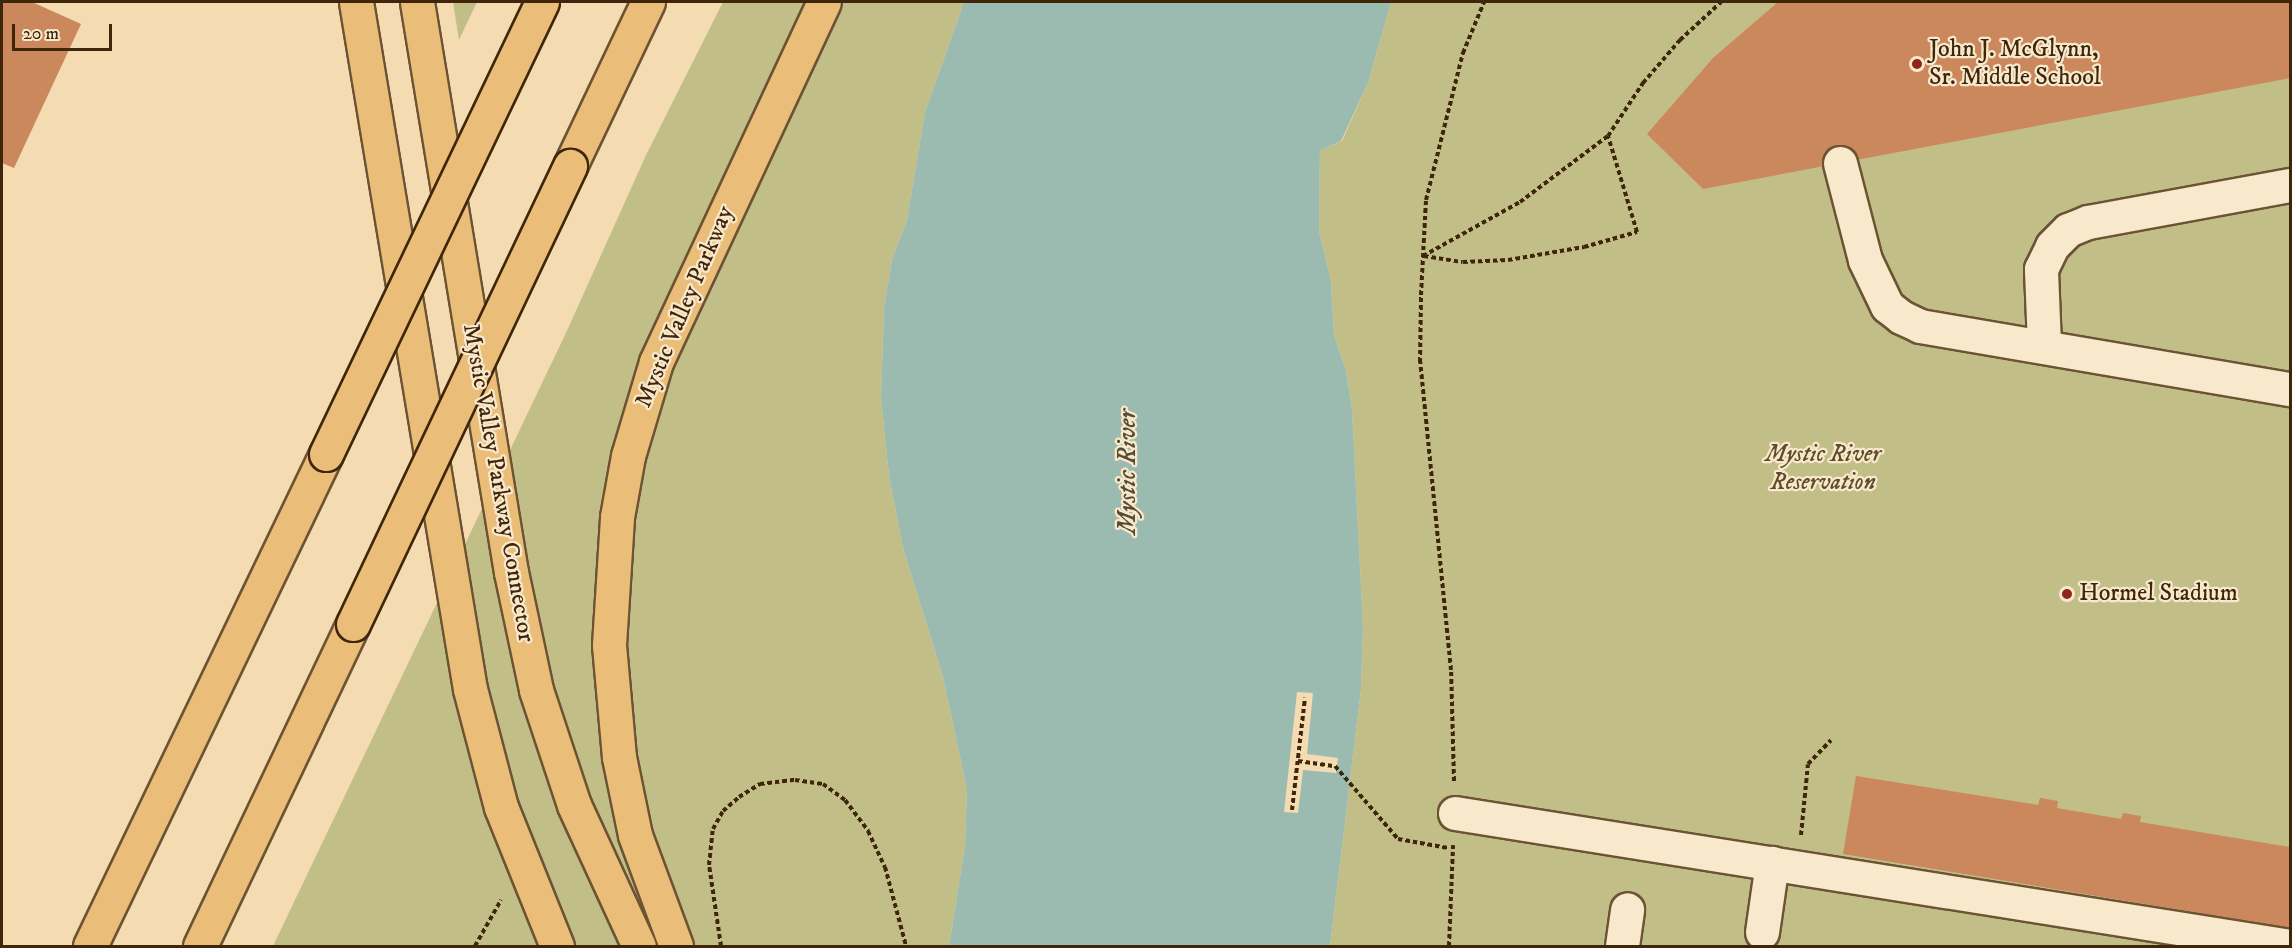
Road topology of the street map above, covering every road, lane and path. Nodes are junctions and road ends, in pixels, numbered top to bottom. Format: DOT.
graph roads {
  1 [pos="356,2"];
  2 [pos="417,2"];
  3 [pos="542,2"];
  4 [pos="648,2"];
  5 [pos="824,2"];
  6 [pos="1484,2"];
  7 [pos="1721,2"];
  8 [pos="1608,136"];
  9 [pos="1840,163"];
  10 [pos="2290,185"];
  11 [pos="1423,256"];
  12 [pos="2044,345"];
  13 [pos="2290,389"];
  14 [pos="1305,698"];
  15 [pos="1831,740"];
  16 [pos="1298,761"];
  17 [pos="1292,810"];
  18 [pos="1455,813"];
  19 [pos="1452,848"];
  20 [pos="1785,865"];
  21 [pos="523,867"];
  22 [pos="1627,909"];
  23 [pos="1762,932"];
  24 [pos="90,946"];
  25 [pos="200,946"];
  26 [pos="475,946"];
  27 [pos="557,946"];
  28 [pos="639,946"];
  29 [pos="676,946"];
  30 [pos="721,946"];
  31 [pos="906,946"];
  32 [pos="1449,946"];
  33 [pos="1622,946"];
  34 [pos="2290,946"];
  1 -- 21 [label="main road"];
  2 -- 28 [label="main road, Mystic Valley Parkway Connector"];
  3 -- 24 [label="main road, bridge"];
  4 -- 25 [label="main road, bridge"];
  5 -- 29 [label="main road, Mystic Valley Parkway"];
  6 -- 11 [label="path"];
  7 -- 8 [label="path"];
  8 -- 11 [label="path"];
  8 -- 11 [label="path"];
  9 -- 12 [label="lane"];
  10 -- 12 [label="lane"];
  11 -- 18 [label="path"];
  12 -- 13 [label="lane"];
  14 -- 16 [label="path"];
  15 -- 20 [label="path"];
  16 -- 17 [label="path"];
  16 -- 19 [label="path"];
  18 -- 19 [label="path"];
  18 -- 20 [label="lane"];
  19 -- 32 [label="path"];
  20 -- 23 [label="lane"];
  20 -- 34 [label="lane"];
  21 -- 26 [label="path"];
  21 -- 27 [label="main road"];
  22 -- 33 [label="lane"];
  30 -- 31 [label="path"];
}
